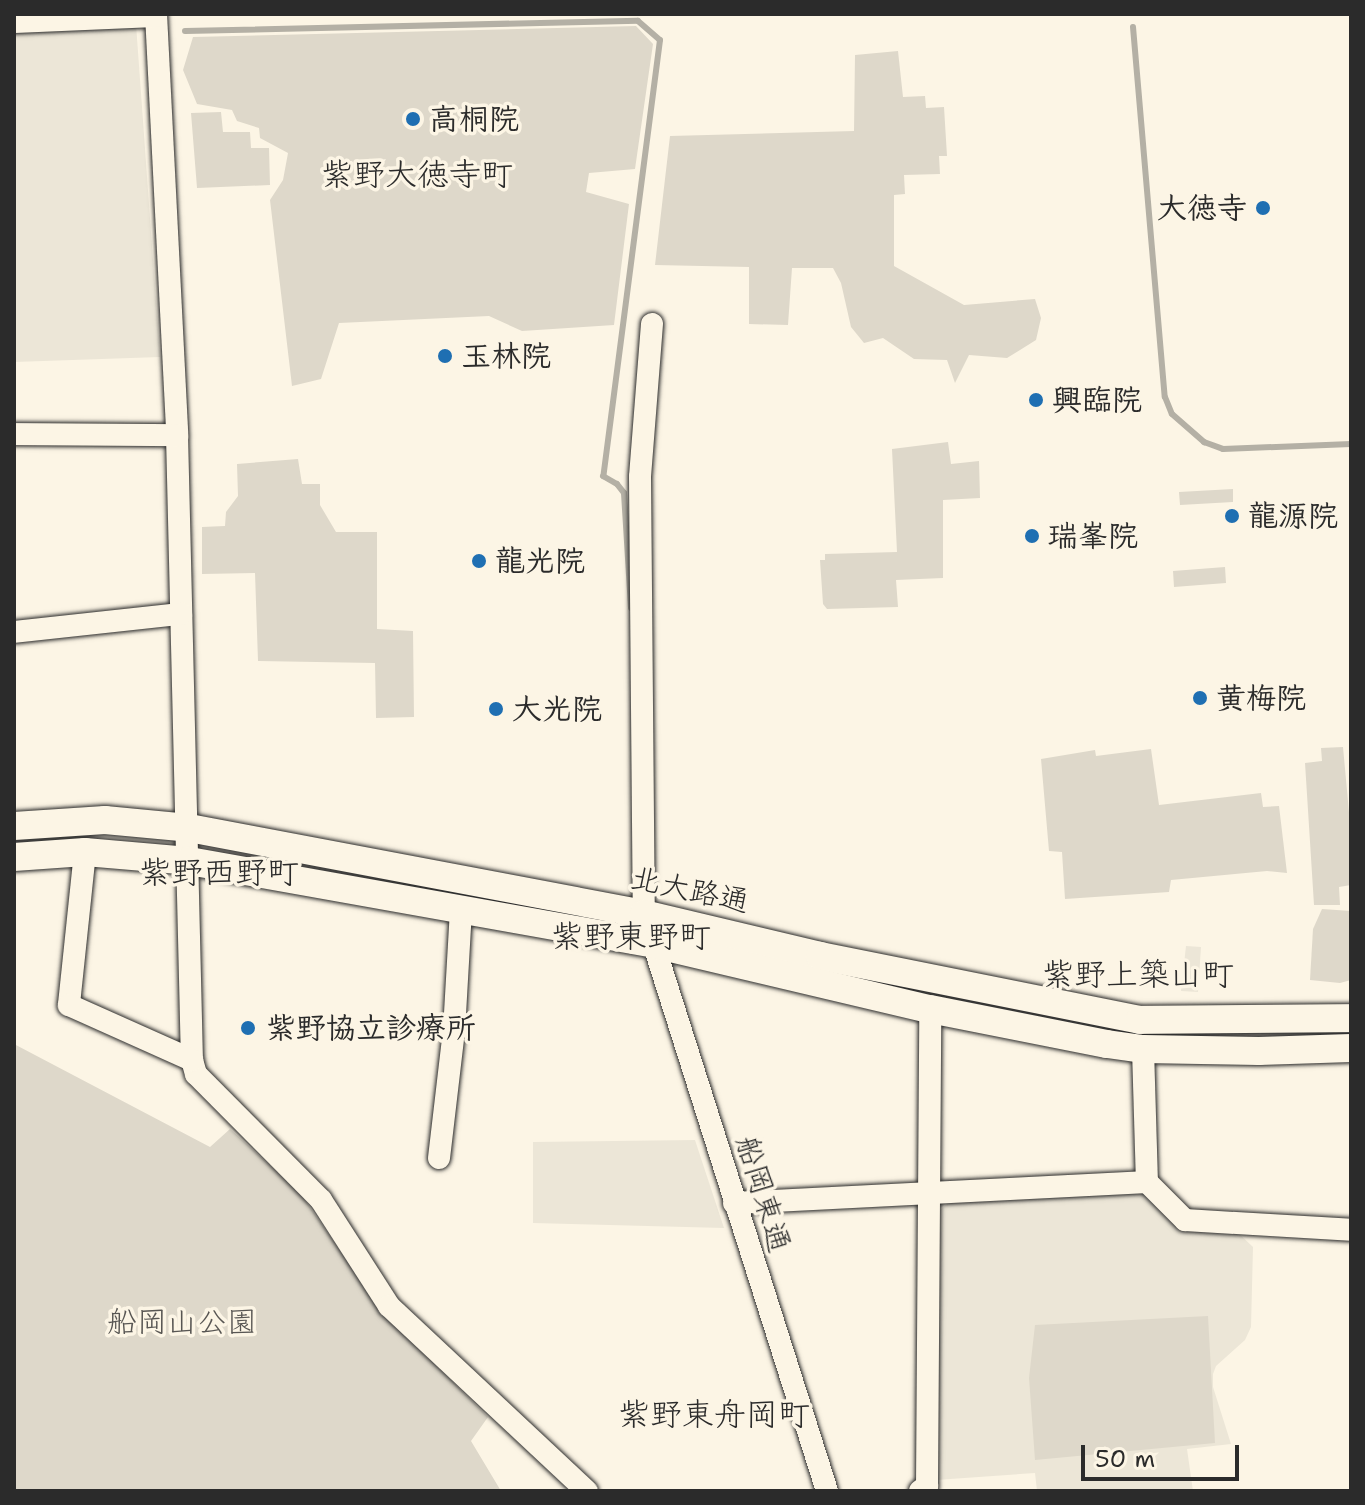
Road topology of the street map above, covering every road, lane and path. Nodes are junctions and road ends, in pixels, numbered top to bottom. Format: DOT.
graph roads {
  1 [pos="156,15"];
  2 [pos="14,22"];
  3 [pos="652,324"];
  4 [pos="14,434"];
  5 [pos="177,435"];
  6 [pos="181,614"];
  7 [pos="14,632"];
  8 [pos="15,819"];
  9 [pos="189,828"];
  10 [pos="85,852"];
  11 [pos="14,857"];
  12 [pos="189,861"];
  13 [pos="461,908"];
  14 [pos="644,914"];
  15 [pos="654,944"];
  16 [pos="930,1009"];
  17 [pos="1351,1018"];
  18 [pos="1351,1048"];
  19 [pos="1143,1049"];
  20 [pos="192,1060"];
  21 [pos="439,1158"];
  22 [pos="1147,1182"];
  23 [pos="930,1191"];
  24 [pos="734,1203"];
  25 [pos="1351,1230"];
  26 [pos="587,1491"];
  27 [pos="827,1491"];
  28 [pos="920,1491"];
  1 -- 2 [label="street"];
  1 -- 5 [label="street"];
  3 -- 14 [label="street, 船岡東通"];
  4 -- 5 [label="street"];
  5 -- 6 [label="street"];
  6 -- 7 [label="street"];
  6 -- 9 [label="street"];
  8 -- 9 [label="main road, 北大路通"];
  9 -- 12 [label="street"];
  9 -- 14 [label="main road, 北大路通"];
  10 -- 11 [label="main road, 北大路通"];
  10 -- 12 [label="main road, 北大路通"];
  10 -- 20 [label="street"];
  12 -- 13 [label="main road, 北大路通"];
  12 -- 20 [label="street"];
  13 -- 15 [label="main road, 北大路通"];
  13 -- 21 [label="street"];
  14 -- 15 [label="street, 船岡東通"];
  14 -- 17 [label="main road, 北大路通"];
  15 -- 16 [label="main road, 北大路通"];
  15 -- 24 [label="street, 船岡東通"];
  16 -- 19 [label="main road, 北大路通"];
  16 -- 23 [label="street"];
  18 -- 19 [label="main road, 北大路通"];
  19 -- 22 [label="street"];
  20 -- 26 [label="street"];
  22 -- 23 [label="street"];
  22 -- 25 [label="street"];
  23 -- 24 [label="street"];
  23 -- 28 [label="street"];
  24 -- 27 [label="street, 船岡東通"];
}
